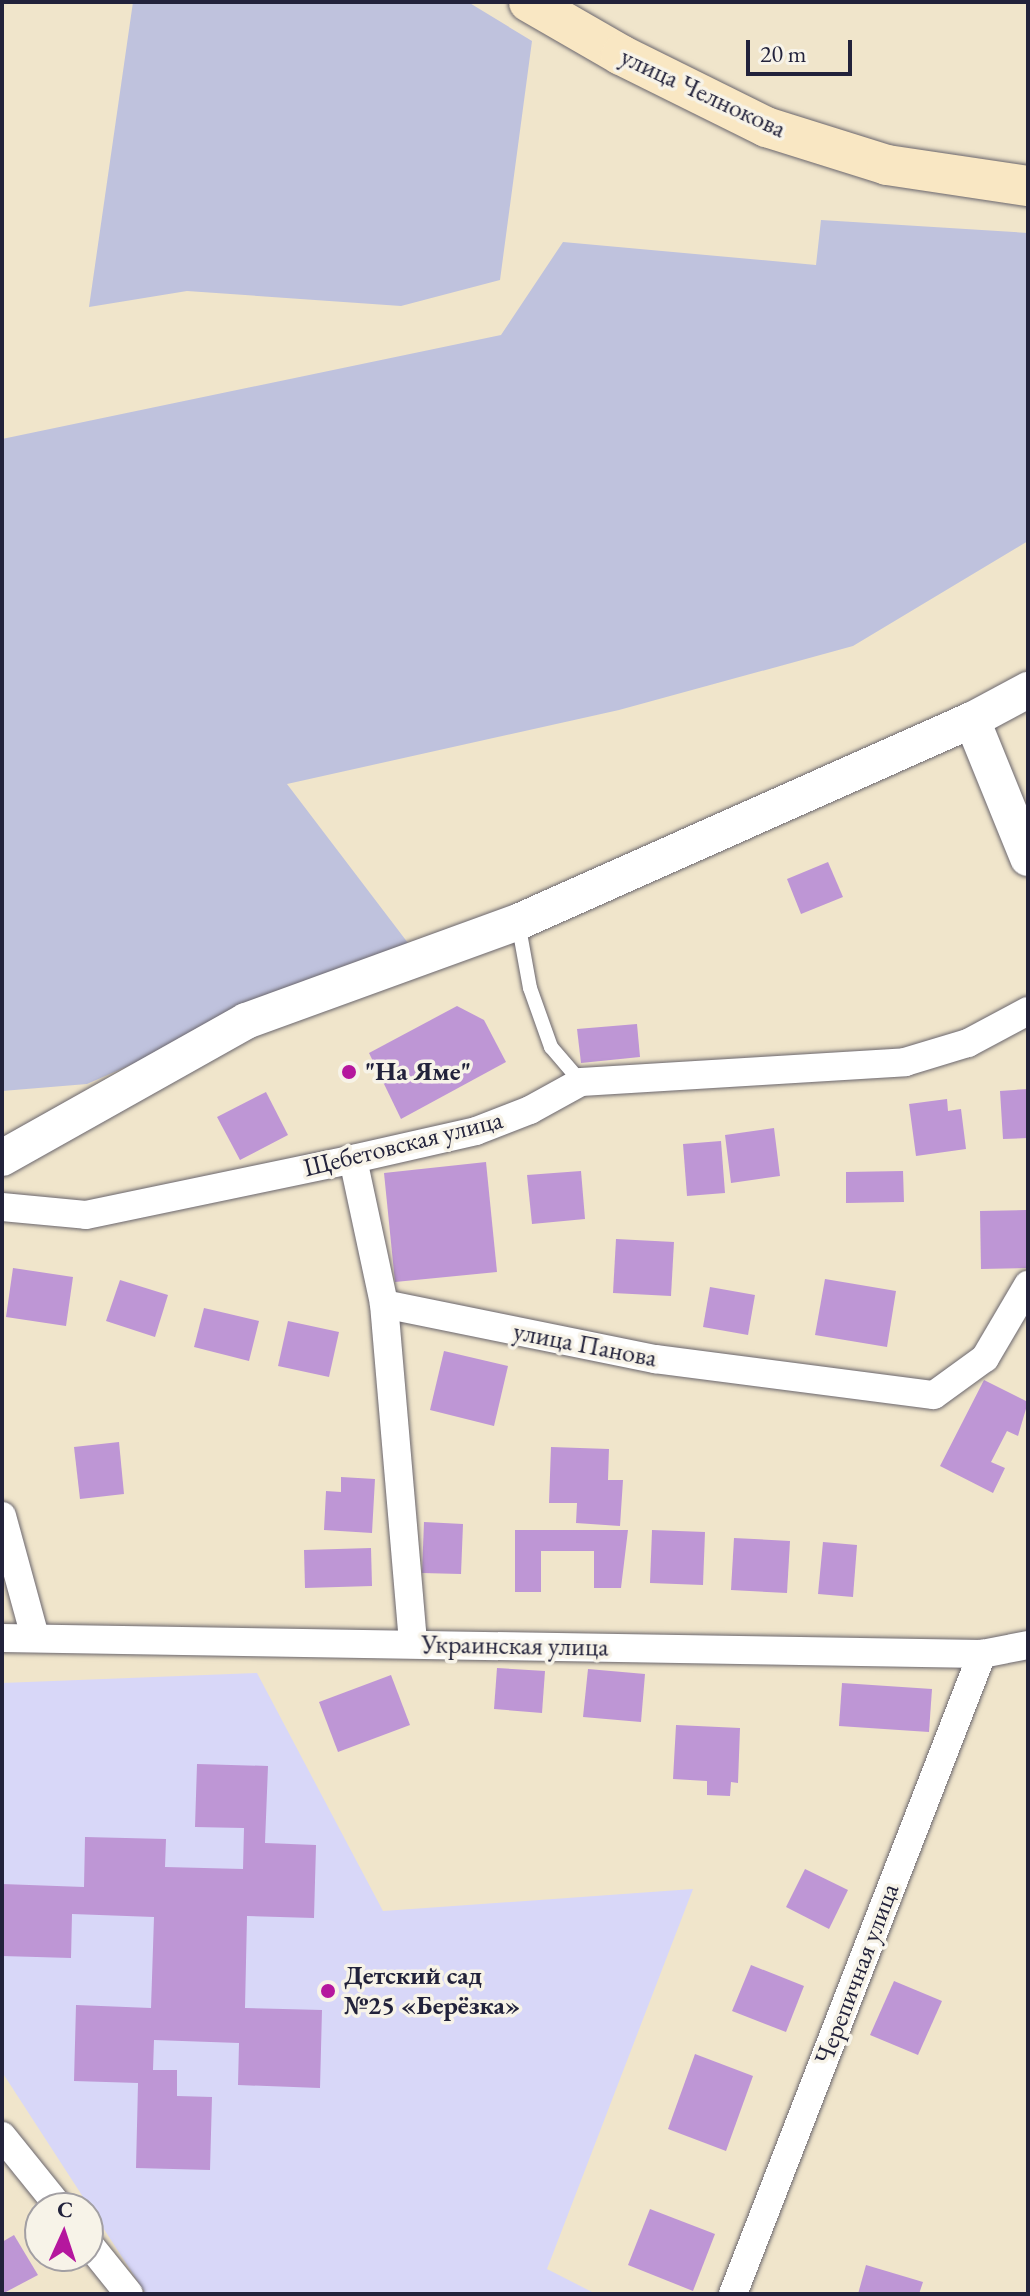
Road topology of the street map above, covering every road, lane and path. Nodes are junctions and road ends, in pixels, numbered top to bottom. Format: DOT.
graph roads {
  1 [pos="529,2"];
  2 [pos="1028,186"];
  3 [pos="1028,690"];
  4 [pos="972,720"];
  5 [pos="1028,858"];
  6 [pos="518,922"];
  7 [pos="1028,1011"];
  8 [pos="581,1082"];
  9 [pos="2,1158"];
  10 [pos="353,1159"];
  11 [pos="2,1207"];
  12 [pos="1028,1285"];
  13 [pos="384,1304"];
  14 [pos="2,1516"];
  15 [pos="35,1637"];
  16 [pos="2,1638"];
  17 [pos="413,1644"];
  18 [pos="1028,1645"];
  19 [pos="982,1654"];
  20 [pos="2,2136"];
  21 [pos="47,2192"];
  22 [pos="104,2263"];
  23 [pos="129,2294"];
  24 [pos="733,2294"];
  1 -- 2 [label="main road, улица Челнокова"];
  3 -- 4 [label="street"];
  4 -- 5 [label="street"];
  4 -- 6 [label="street"];
  6 -- 8 [label="lane"];
  6 -- 9 [label="street"];
  7 -- 8 [label="street, Щебетовская улица"];
  8 -- 10 [label="street, Щебетовская улица"];
  10 -- 11 [label="street, Щебетовская улица"];
  10 -- 13 [label="street"];
  12 -- 13 [label="street, улица Панова"];
  13 -- 17 [label="street"];
  14 -- 15 [label="street"];
  15 -- 16 [label="street, Украинская улица"];
  15 -- 17 [label="street, Украинская улица"];
  17 -- 19 [label="street, Украинская улица"];
  18 -- 19 [label="street, Украинская улица"];
  19 -- 24 [label="street, Черепичная улица"];
  20 -- 21 [label="street"];
  22 -- 23 [label="street"];
}
